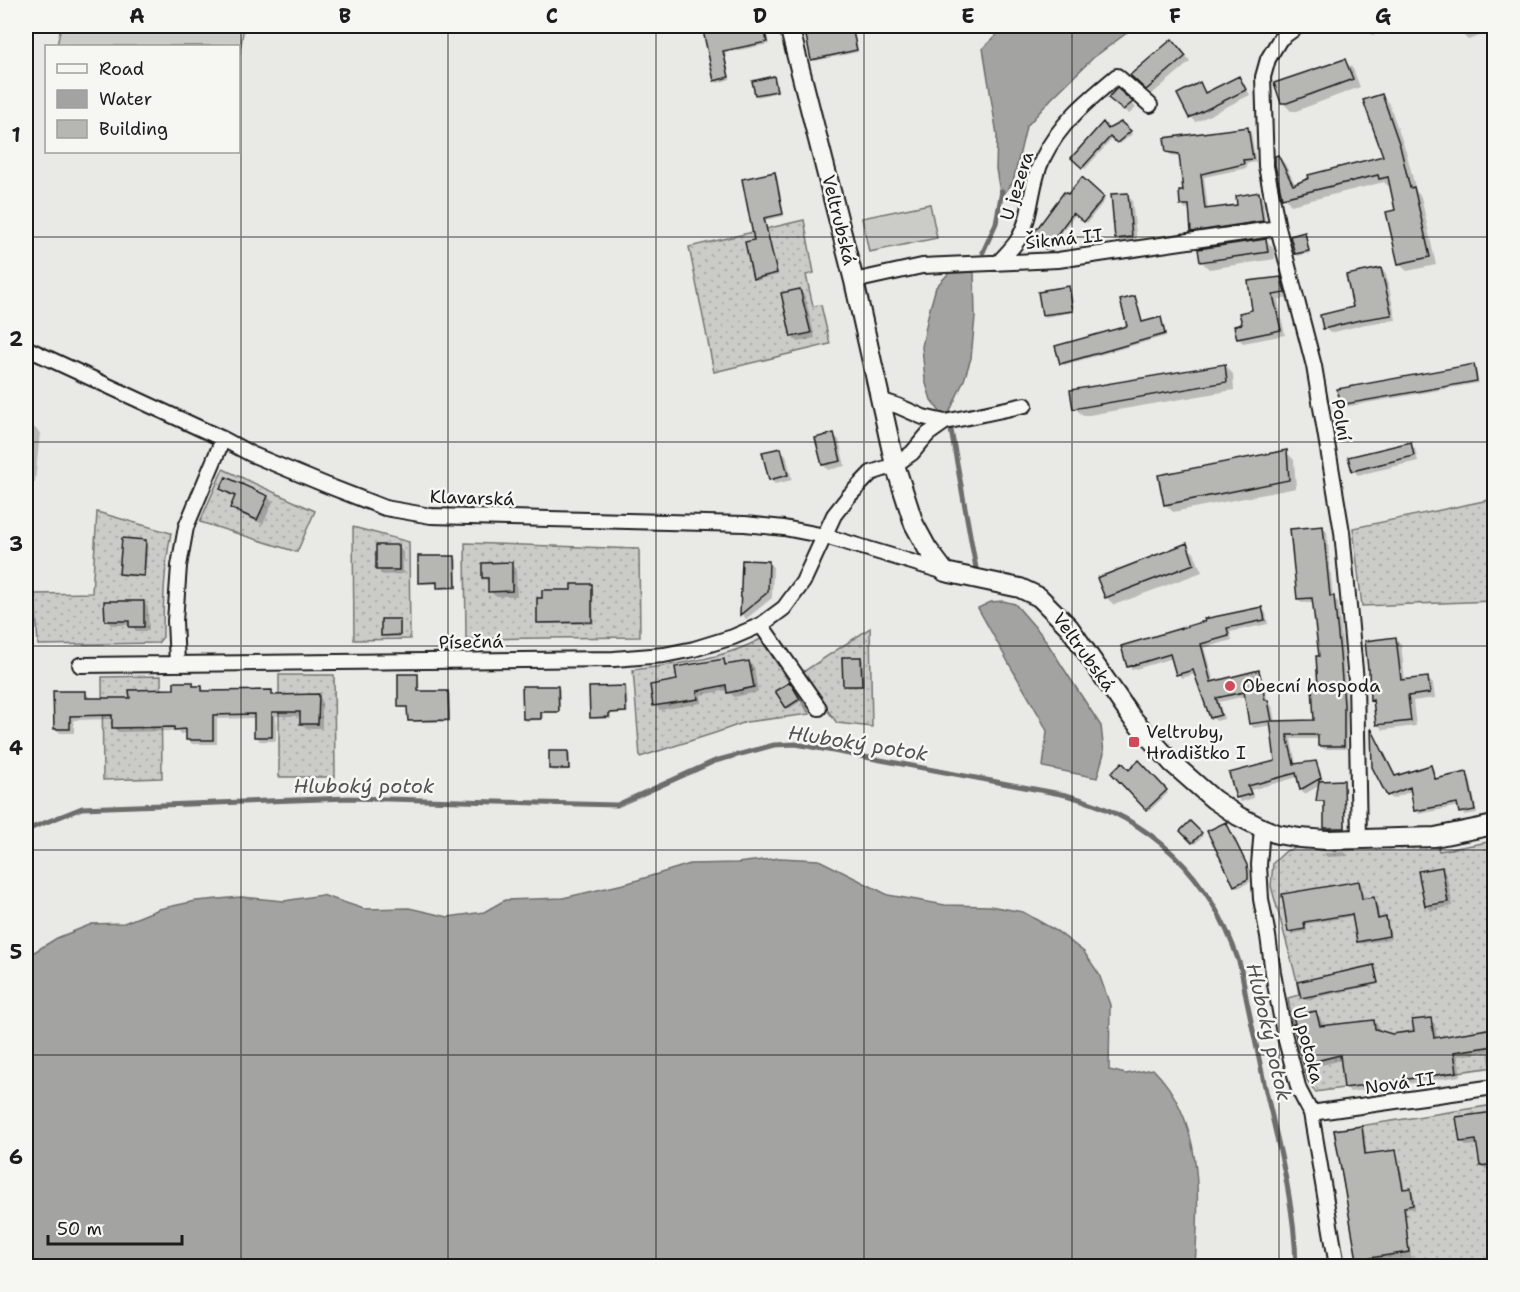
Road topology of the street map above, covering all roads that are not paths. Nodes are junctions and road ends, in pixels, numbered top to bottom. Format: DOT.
graph roads {
  1 [pos="789,26"];
  2 [pos="1298,26"];
  3 [pos="1150,105"];
  4 [pos="1278,228"];
  5 [pos="998,263"];
  6 [pos="854,281"];
  7 [pos="26,348"];
  8 [pos="880,400"];
  9 [pos="1025,405"];
  10 [pos="945,422"];
  11 [pos="223,439"];
  12 [pos="895,465"];
  13 [pos="825,536"];
  14 [pos="945,572"];
  15 [pos="761,625"];
  16 [pos="177,663"];
  17 [pos="80,665"];
  18 [pos="819,708"];
  19 [pos="1494,825"];
  20 [pos="1262,828"];
  21 [pos="1359,838"];
  22 [pos="1494,1087"];
  23 [pos="1311,1113"];
  24 [pos="1337,1266"];
  1 -- 6 [label="street, Veltrubská"];
  2 -- 4 [label="street, Polní"];
  3 -- 5 [label="street, U jezera"];
  4 -- 5 [label="street, Šikmá II"];
  4 -- 21 [label="street, Polní"];
  5 -- 6 [label="street, Šikmá II"];
  6 -- 8 [label="street, Veltrubská"];
  7 -- 11 [label="street, Klavarská"];
  8 -- 10 [label="street"];
  8 -- 12 [label="street, Veltrubská"];
  9 -- 10 [label="street"];
  10 -- 12 [label="street"];
  11 -- 13 [label="street, Klavarská"];
  11 -- 16 [label="street"];
  12 -- 13 [label="street, Písečná"];
  12 -- 14 [label="street, Veltrubská"];
  13 -- 14 [label="street, Klavarská"];
  13 -- 15 [label="street, Písečná"];
  14 -- 20 [label="street, Veltrubská"];
  15 -- 16 [label="street, Písečná"];
  15 -- 18 [label="street"];
  16 -- 17 [label="street, Písečná"];
  19 -- 21 [label="street, Veltrubská"];
  20 -- 21 [label="street, Veltrubská"];
  20 -- 23 [label="street, U potoka"];
  22 -- 23 [label="street, Nová II"];
  23 -- 24 [label="street, U potoka"];
}
